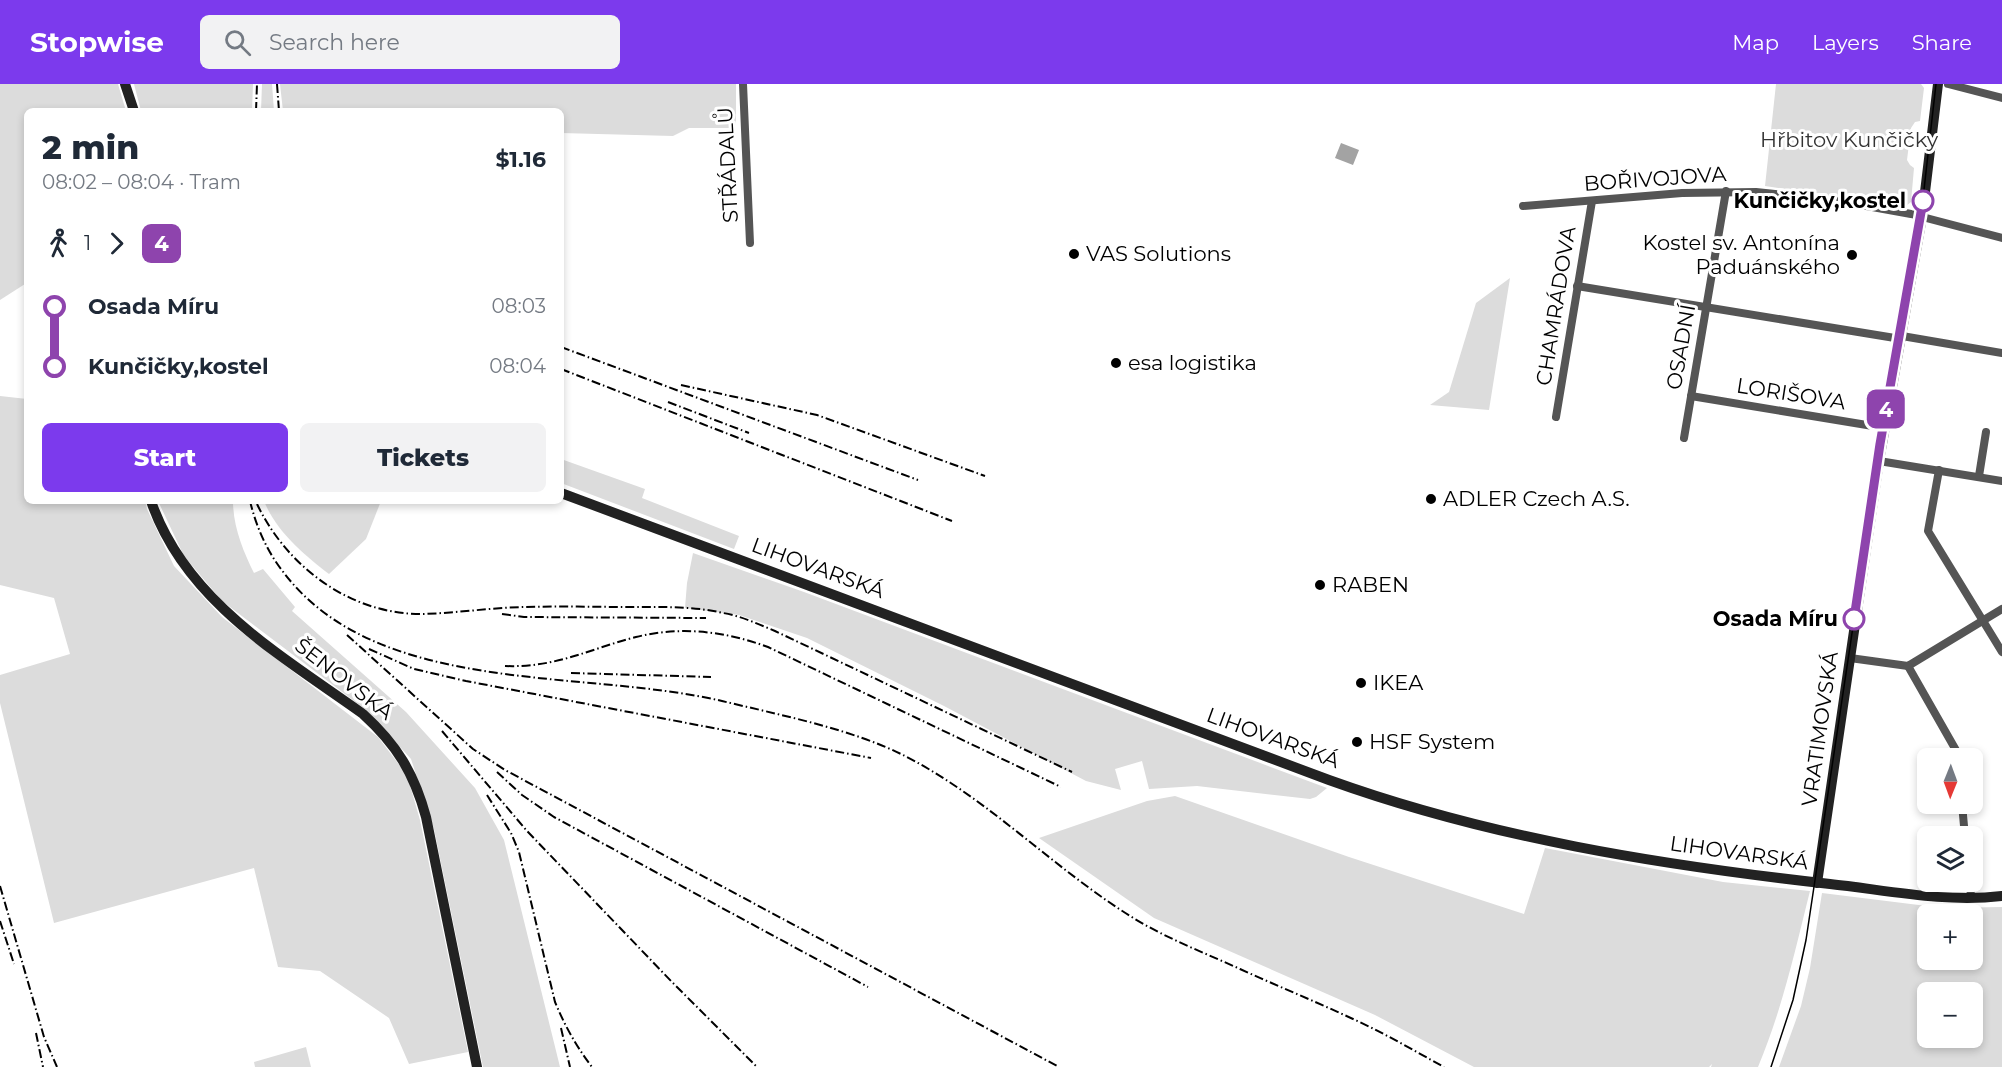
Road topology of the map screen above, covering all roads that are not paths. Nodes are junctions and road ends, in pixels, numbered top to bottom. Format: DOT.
graph roads {
  1 [pos="125,84"];
  2 [pos="743,84"];
  3 [pos="1938,84"];
  4 [pos="1947,84"];
  5 [pos="2002,98"];
  6 [pos="133,108"];
  7 [pos="1726,191"];
  8 [pos="1592,201"];
  9 [pos="1523,206"];
  10 [pos="1922,217"];
  11 [pos="2002,238"];
  12 [pos="750,243"];
  13 [pos="1577,286"];
  14 [pos="1706,307"];
  15 [pos="1901,337"];
  16 [pos="2002,353"];
  17 [pos="1691,396"];
  18 [pos="1556,417"];
  19 [pos="1885,428"];
  20 [pos="1986,432"];
  21 [pos="1684,438"];
  22 [pos="1879,461"];
  23 [pos="1939,471"];
  24 [pos="1979,476"];
  25 [pos="2002,481"];
  26 [pos="564,494"];
  27 [pos="152,504"];
  28 [pos="2002,609"];
  29 [pos="1983,621"];
  30 [pos="2002,652"];
  31 [pos="1850,658"];
  32 [pos="1908,666"];
  33 [pos="1955,748"];
  34 [pos="1817,883"];
  35 [pos="1971,892"];
  36 [pos="2002,896"];
  37 [pos="1971,898"];
  38 [pos="477,1067"];
  1 -- 6 [label="street"];
  2 -- 12 [label="street, STŘÁDALŮ"];
  3 -- 10 [label="street, VRATIMOVSKÁ"];
  4 -- 5 [label="street"];
  7 -- 8 [label="street, BOŘIVOJOVA"];
  7 -- 10 [label="street, BOŘIVOJOVA"];
  7 -- 14 [label="street, OSADNÍ"];
  8 -- 9 [label="street, BOŘIVOJOVA"];
  8 -- 13 [label="street, CHAMRÁDOVA"];
  10 -- 11 [label="street, BOŘIVOJOVA"];
  10 -- 15 [label="street, VRATIMOVSKÁ"];
  13 -- 14 [label="street"];
  13 -- 18 [label="street, CHAMRÁDOVA"];
  14 -- 15 [label="street"];
  14 -- 17 [label="street, OSADNÍ"];
  15 -- 16 [label="street"];
  15 -- 19 [label="street, VRATIMOVSKÁ"];
  17 -- 19 [label="street, LORIŠOVA"];
  17 -- 21 [label="street, OSADNÍ"];
  19 -- 22 [label="street, VRATIMOVSKÁ"];
  20 -- 24 [label="street"];
  22 -- 23 [label="street"];
  22 -- 31 [label="street, VRATIMOVSKÁ"];
  23 -- 24 [label="street"];
  23 -- 29 [label="street"];
  24 -- 25 [label="street"];
  26 -- 34 [label="street, LIHOVARSKÁ"];
  27 -- 38 [label="street, ŠENOVSKÁ"];
  28 -- 29 [label="street"];
  29 -- 30 [label="street"];
  29 -- 32 [label="street"];
  31 -- 32 [label="street"];
  31 -- 34 [label="street, VRATIMOVSKÁ"];
  32 -- 33 [label="street"];
  34 -- 37 [label="street, LIHOVARSKÁ"];
  35 -- 37 [label="street"];
  36 -- 37 [label="street, LIHOVARSKÁ"];
}
